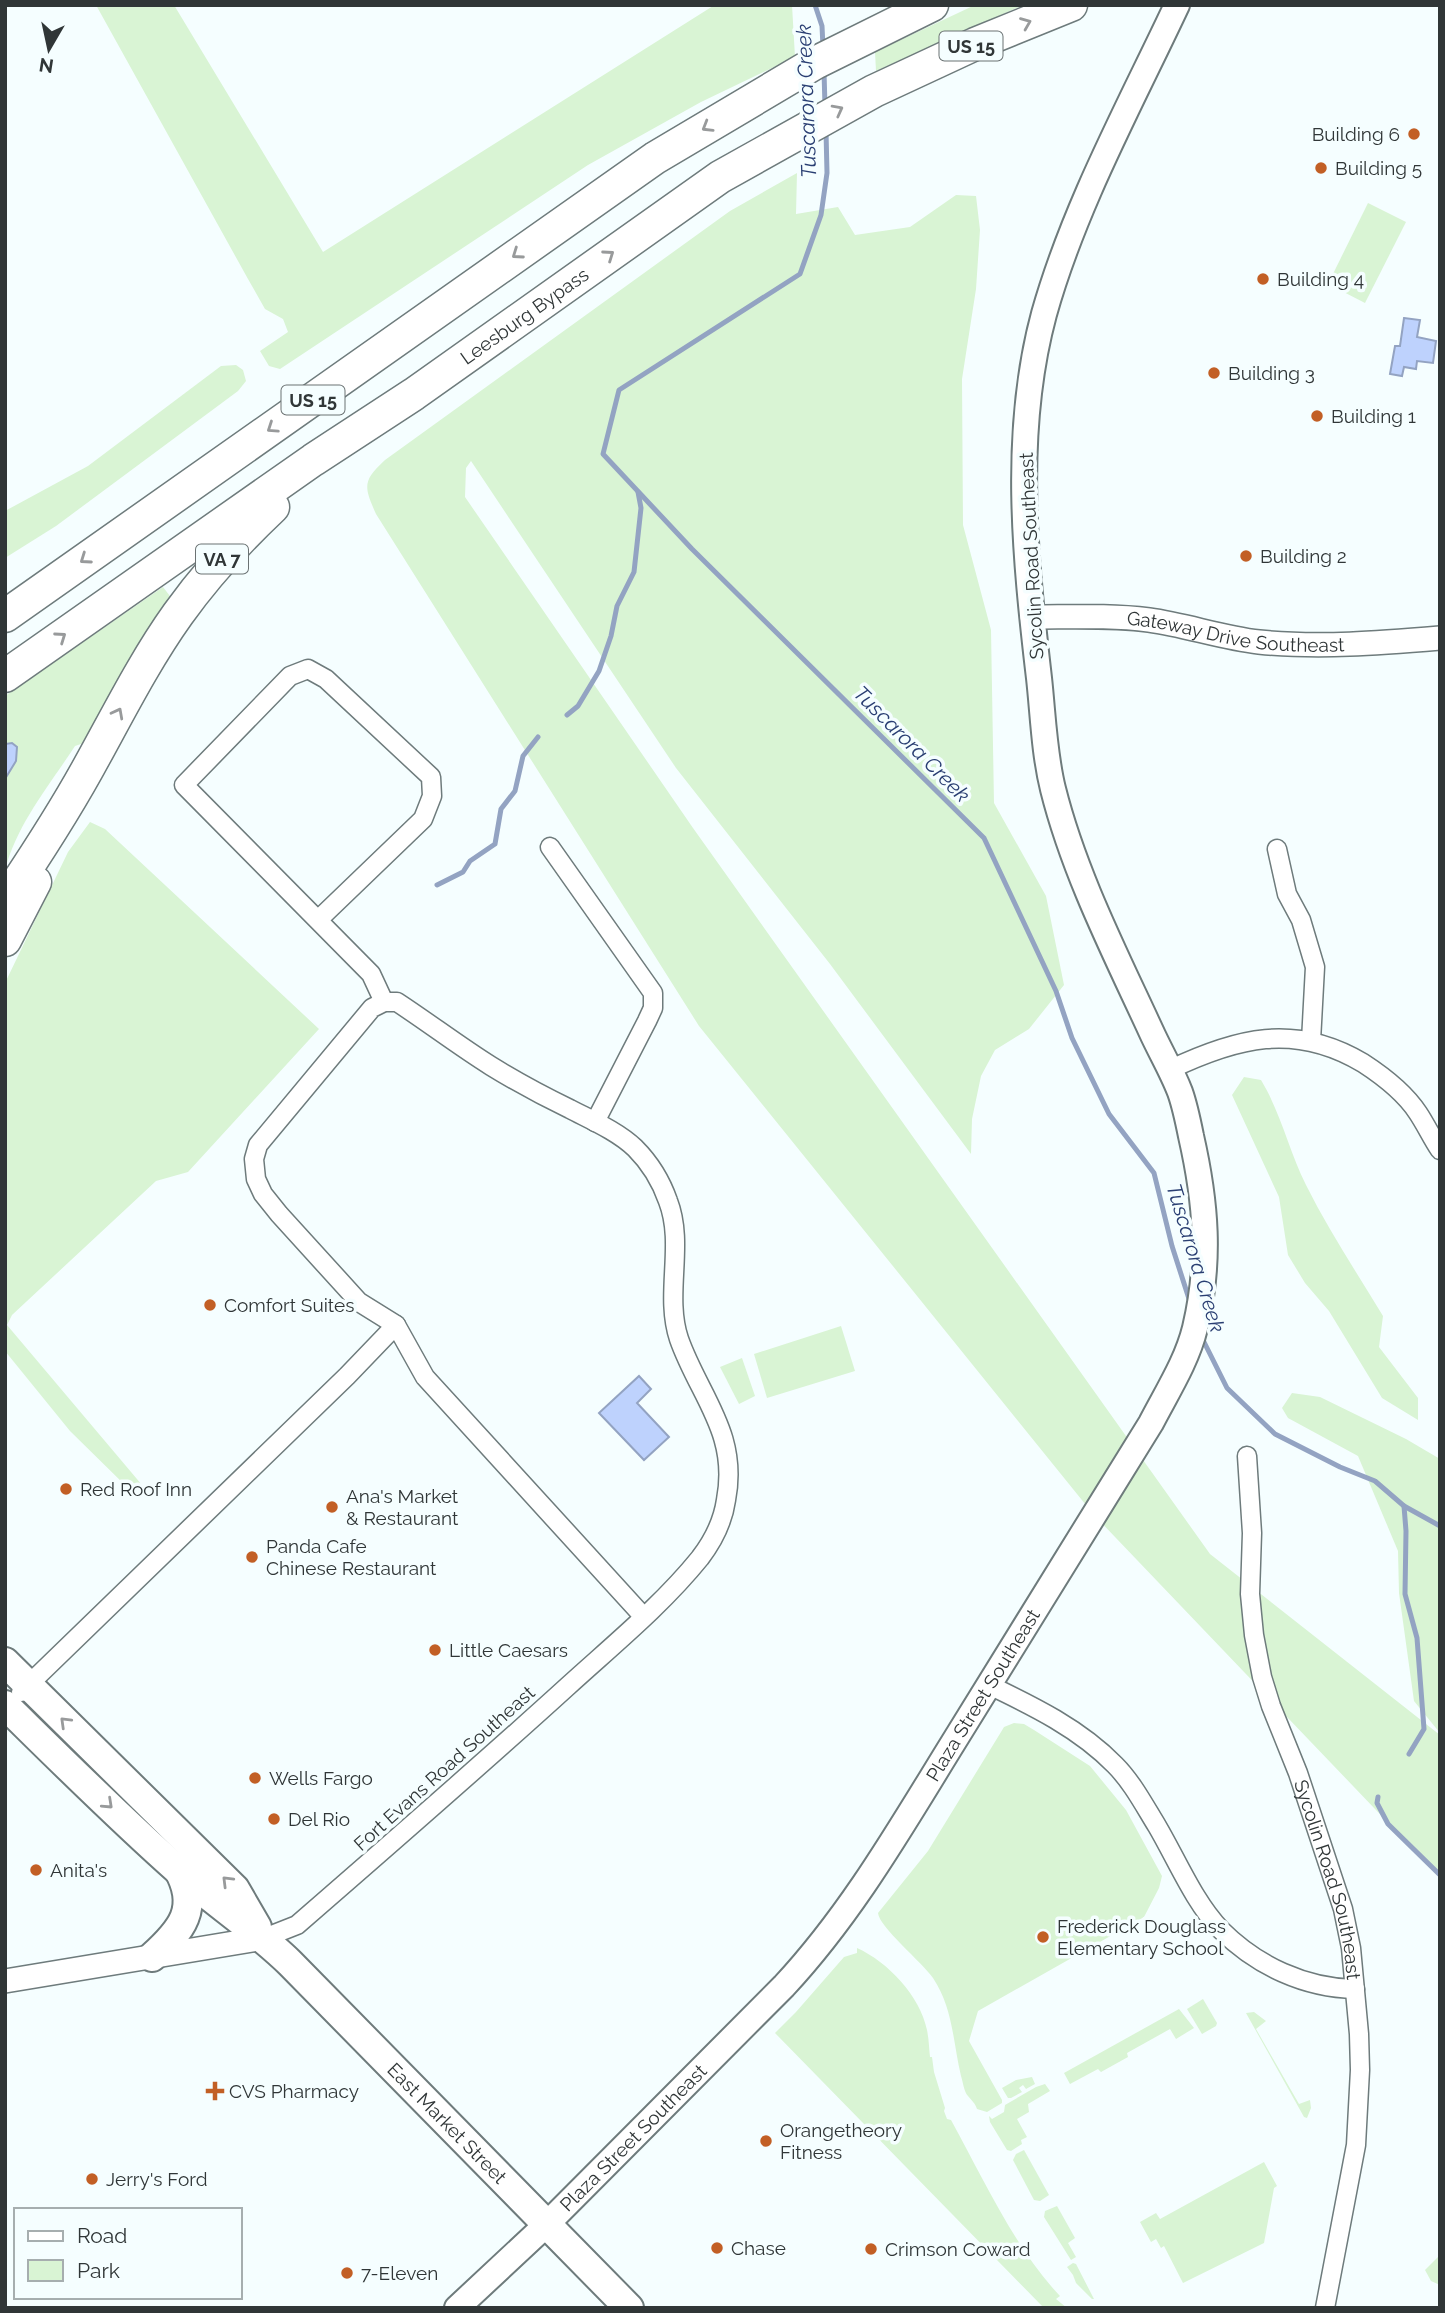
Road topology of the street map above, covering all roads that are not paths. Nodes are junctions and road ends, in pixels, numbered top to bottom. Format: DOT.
graph roads {
  1 [pos="932,5"];
  2 [pos="1071,5"];
  3 [pos="1176,9"];
  4 [pos="414,394"];
  5 [pos="51,583"];
  6 [pos="5,603"];
  7 [pos="5,615"];
  8 [pos="1032,617"];
  9 [pos="1440,638"];
  10 [pos="5,676"];
  11 [pos="85,773"];
  12 [pos="550,847"];
  13 [pos="1277,849"];
  14 [pos="5,901"];
  15 [pos="318,920"];
  16 [pos="5,940"];
  17 [pos="384,1002"];
  18 [pos="1311,1041"];
  19 [pos="1169,1070"];
  20 [pos="595,1122"];
  21 [pos="1440,1150"];
  22 [pos="397,1325"];
  23 [pos="1247,1456"];
  24 [pos="643,1616"];
  25 [pos="5,1662"];
  26 [pos="27,1685"];
  27 [pos="989,1685"];
  28 [pos="6,1706"];
  29 [pos="178,1869"];
  30 [pos="264,1938"];
  31 [pos="152,1957"];
  32 [pos="5,1981"];
  33 [pos="1355,1989"];
  34 [pos="547,2224"];
  35 [pos="457,2308"];
  36 [pos="629,2308"];
  37 [pos="1325,2308"];
  1 -- 5 [label="highway, US 15, one-way"];
  4 -- 2 [label="highway, Leesburg Bypass / US 15, one-way"];
  3 -- 8 [label="main road, Sycolin Road Southeast"];
  10 -- 4 [label="highway, Leesburg Bypass / US 15, one-way"];
  11 -- 4 [label="highway, VA 7, one-way"];
  5 -- 6 [label="highway"];
  5 -- 7 [label="highway, US 15"];
  8 -- 9 [label="street, Gateway Drive Southeast"];
  8 -- 19 [label="main road, Sycolin Road Southeast"];
  11 -- 14 [label="highway, VA 7"];
  11 -- 16 [label="highway"];
  12 -- 20 [label="street"];
  13 -- 18 [label="street"];
  15 -- 15 [label="street"];
  15 -- 17 [label="street"];
  17 -- 20 [label="street, Fort Evans Road Southeast"];
  17 -- 22 [label="street"];
  18 -- 19 [label="street"];
  18 -- 21 [label="street"];
  19 -- 27 [label="main road, Plaza Street Southeast"];
  20 -- 24 [label="street, Fort Evans Road Southeast"];
  22 -- 24 [label="street"];
  22 -- 26 [label="street"];
  23 -- 33 [label="street, Sycolin Road Southeast"];
  24 -- 30 [label="street, Fort Evans Road Southeast"];
  25 -- 26 [label="main road, East Market Street"];
  26 -- 28 [label="street, East Market Street"];
  30 -- 26 [label="main road, East Market Street, one-way"];
  27 -- 33 [label="street"];
  27 -- 34 [label="main road, Plaza Street Southeast"];
  28 -- 29 [label="main road, East Market Street, one-way"];
  29 -- 30 [label="main road, East Market Street"];
  29 -- 31 [label="main road"];
  30 -- 31 [label="street"];
  30 -- 34 [label="main road, East Market Street"];
  31 -- 32 [label="street"];
  33 -- 37 [label="street, Sycolin Road Southeast"];
  34 -- 35 [label="main road, Plaza Street Southeast"];
  34 -- 36 [label="main road, East Market Street"];
}
